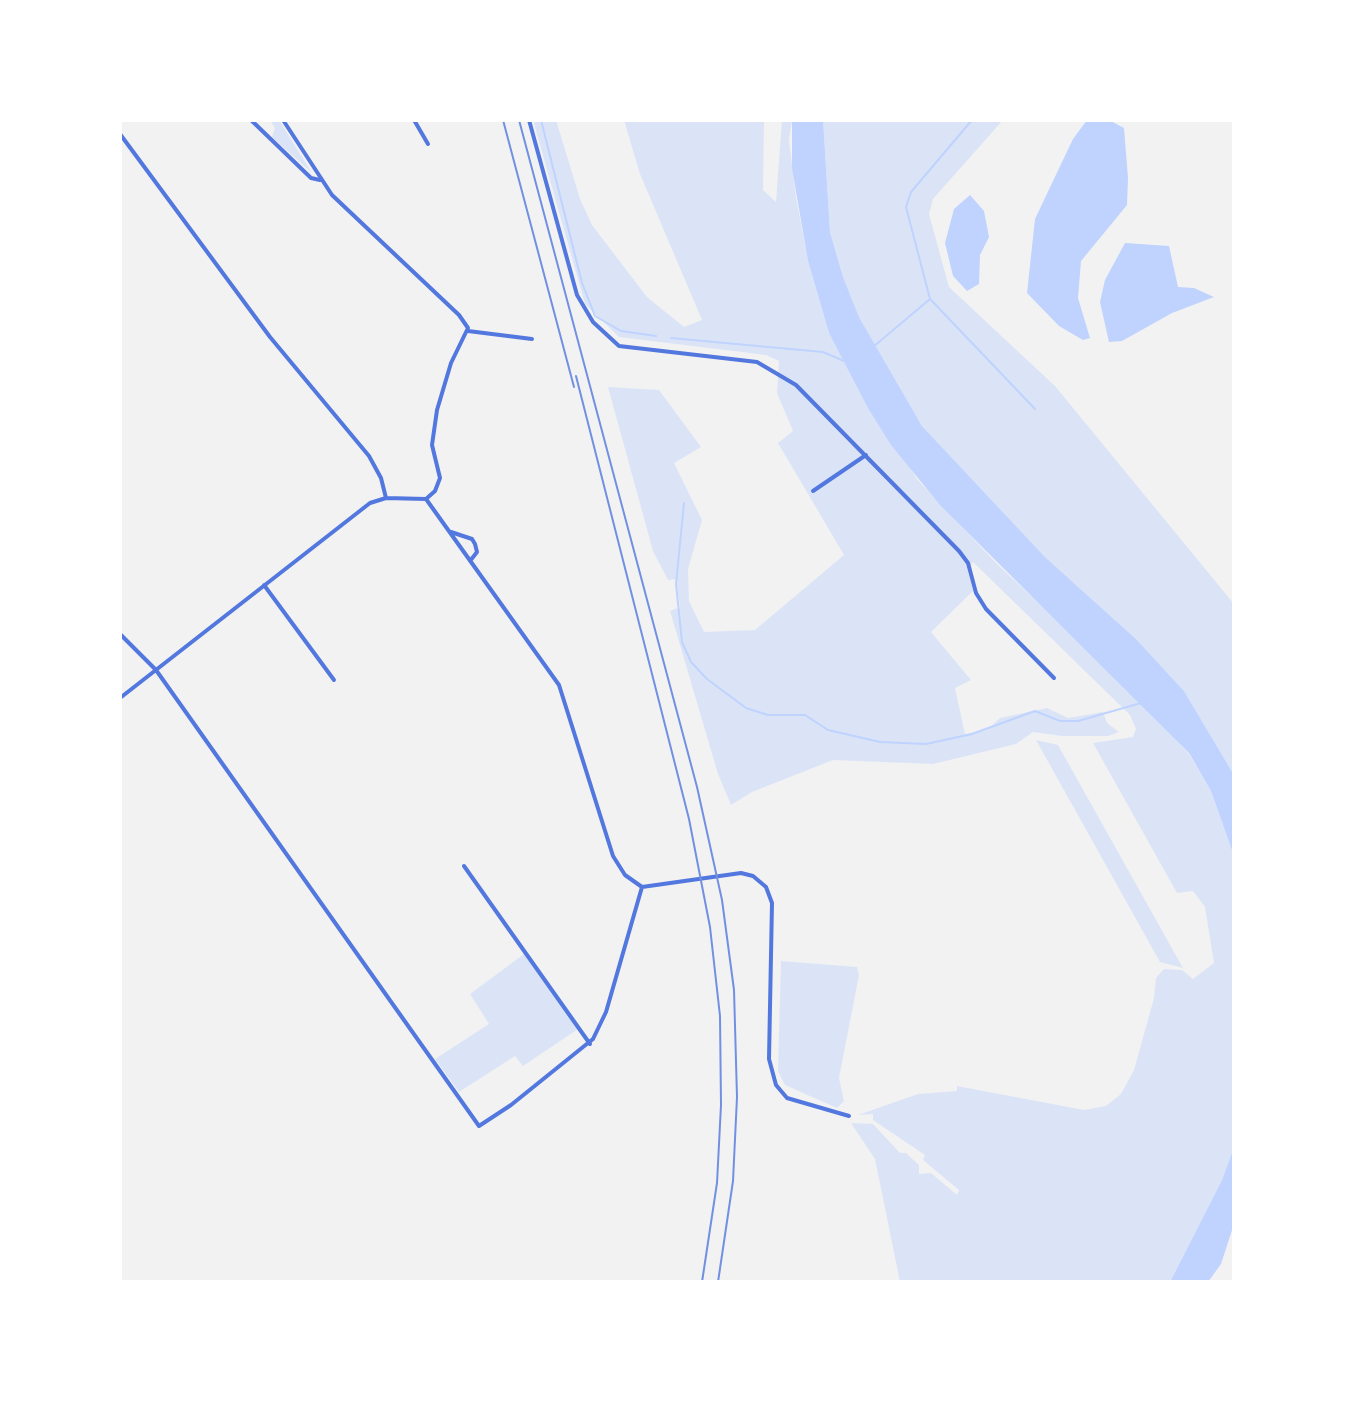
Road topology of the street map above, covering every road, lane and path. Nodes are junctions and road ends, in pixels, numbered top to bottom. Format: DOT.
graph roads {
  1 [pos="251,120"];
  2 [pos="283,120"];
  3 [pos="414,120"];
  4 [pos="529,120"];
  5 [pos="120,134"];
  6 [pos="428,144"];
  7 [pos="320,180"];
  8 [pos="468,331"];
  9 [pos="532,339"];
  10 [pos="866,455"];
  11 [pos="813,491"];
  12 [pos="386,498"];
  13 [pos="426,499"];
  14 [pos="449,532"];
  15 [pos="470,562"];
  16 [pos="264,585"];
  17 [pos="120,634"];
  18 [pos="156,670"];
  19 [pos="1054,678"];
  20 [pos="334,680"];
  21 [pos="120,698"];
  22 [pos="464,866"];
  23 [pos="642,887"];
  24 [pos="590,1044"];
  25 [pos="849,1116"];
  1 -- 7 [label="street"];
  2 -- 7 [label="street"];
  3 -- 6 [label="street"];
  4 -- 10 [label="street"];
  5 -- 12 [label="street"];
  7 -- 8 [label="street"];
  8 -- 9 [label="street"];
  8 -- 13 [label="street"];
  10 -- 11 [label="street"];
  10 -- 19 [label="street"];
  12 -- 13 [label="street"];
  12 -- 16 [label="street"];
  13 -- 14 [label="street"];
  14 -- 15 [label="street"];
  14 -- 15 [label="street"];
  15 -- 23 [label="street"];
  16 -- 18 [label="street"];
  16 -- 20 [label="street"];
  17 -- 18 [label="street"];
  18 -- 21 [label="street"];
  18 -- 24 [label="street"];
  22 -- 24 [label="street"];
  23 -- 24 [label="street"];
  23 -- 25 [label="street"];
}
